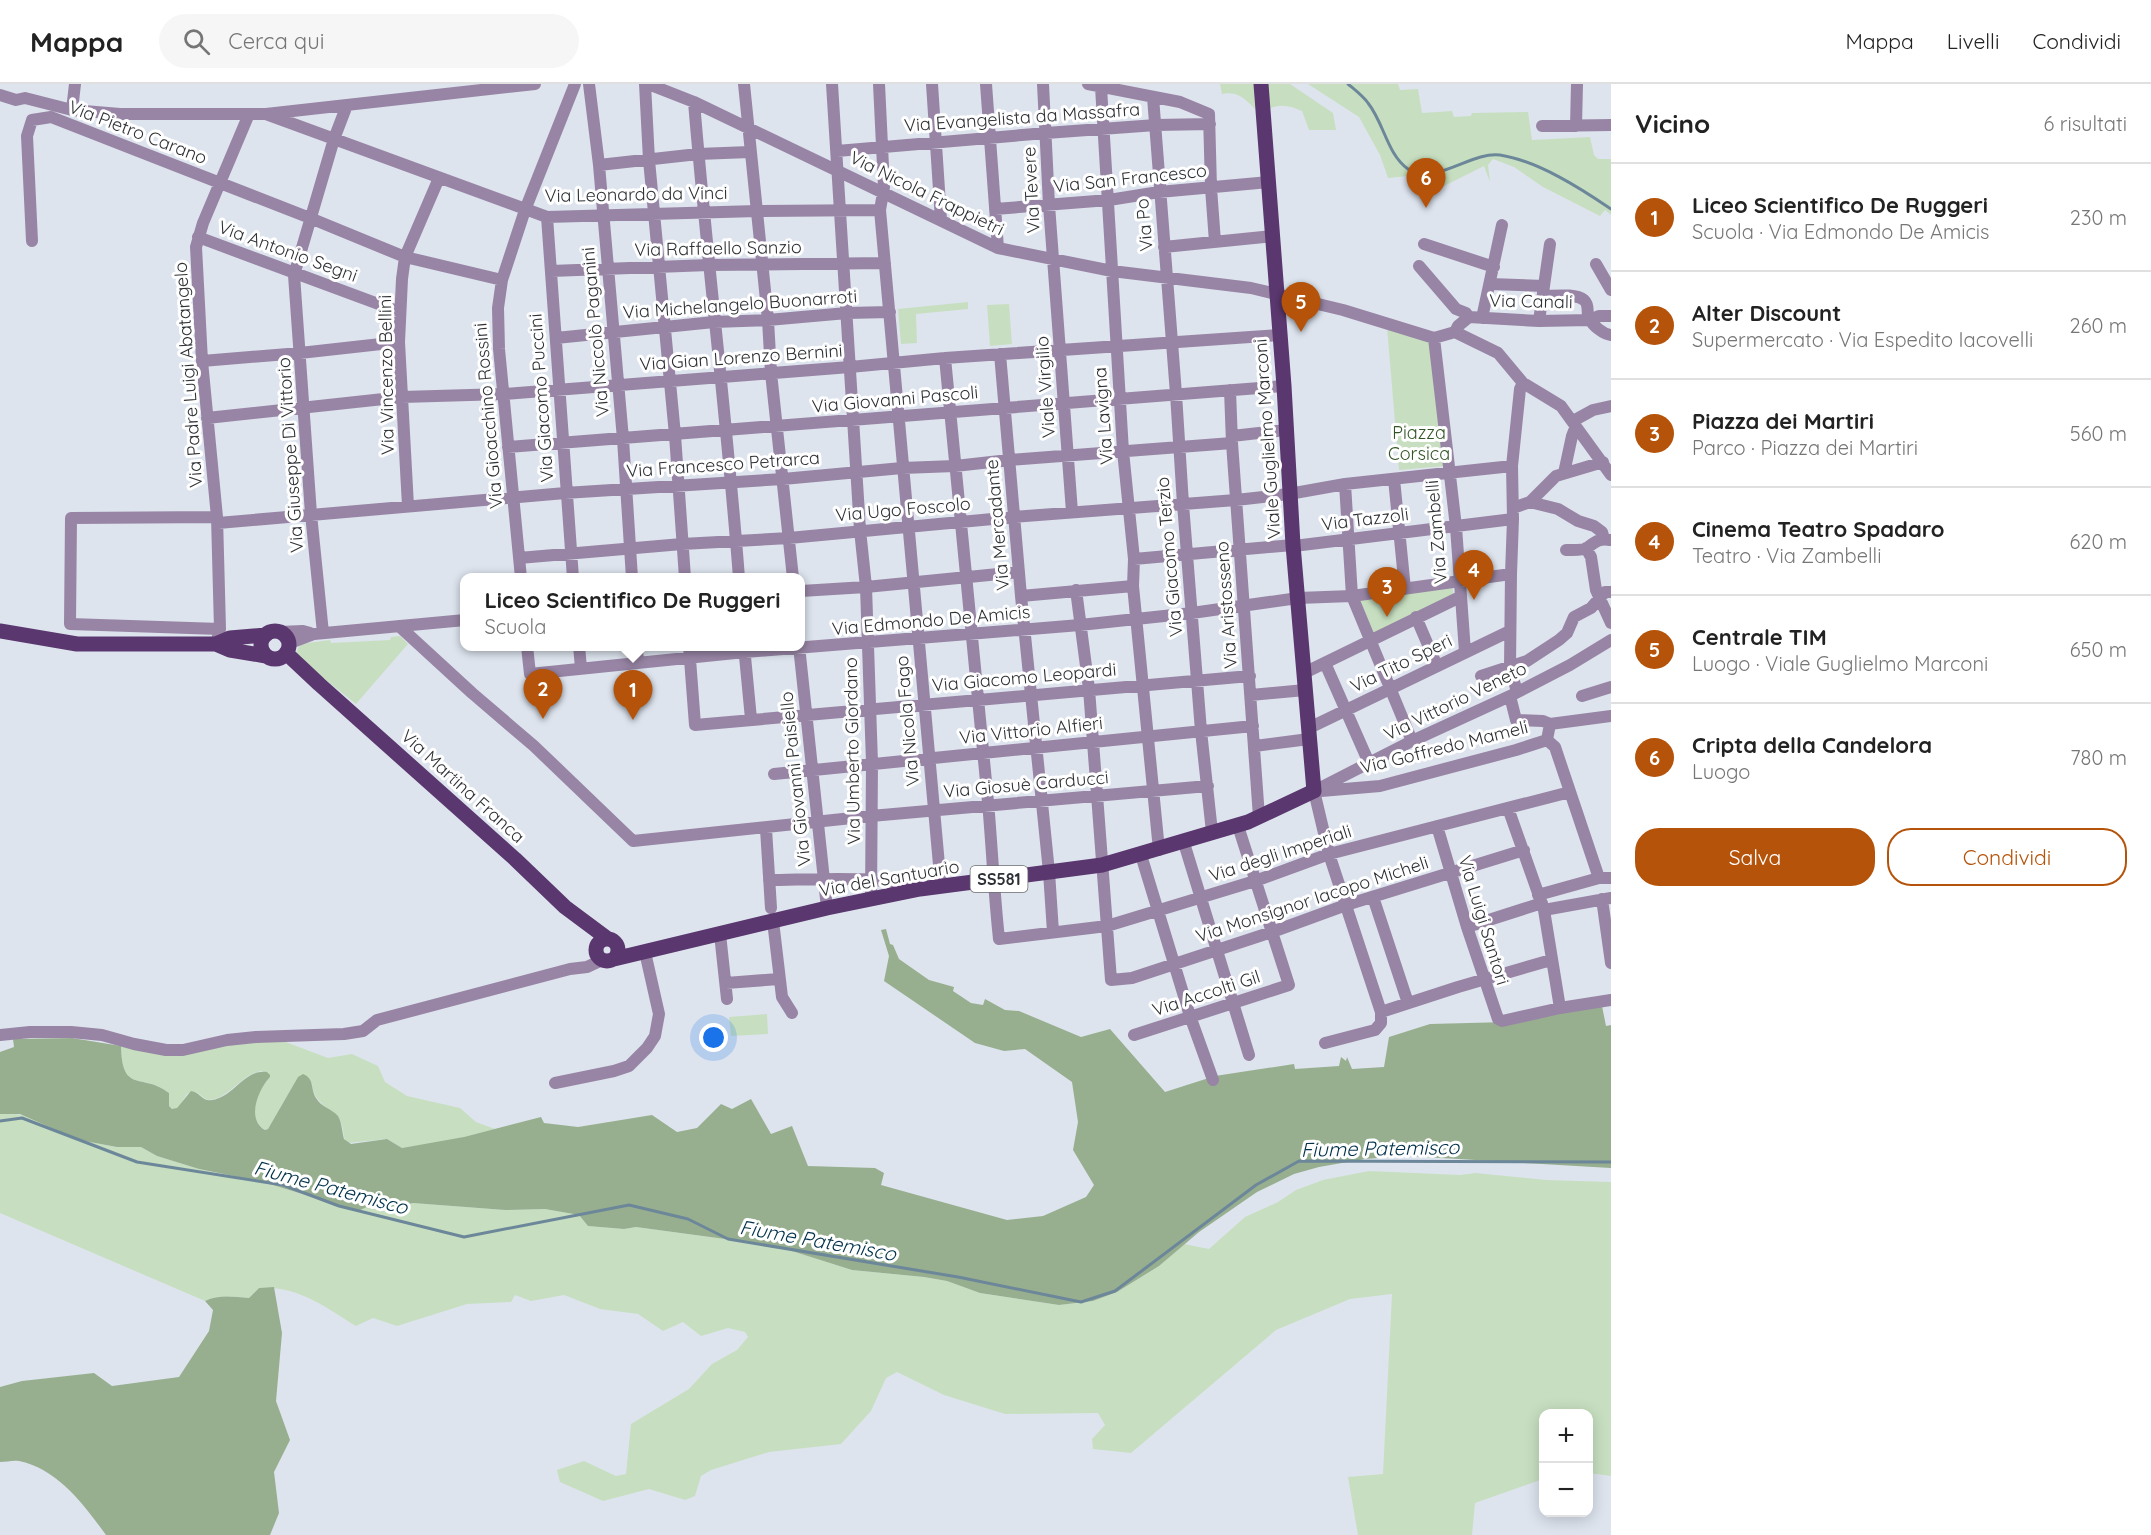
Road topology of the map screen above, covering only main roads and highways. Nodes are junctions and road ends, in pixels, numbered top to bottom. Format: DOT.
graph roads {
  1 [pos="1261,84"];
  2 [pos="0,631"];
  3 [pos="273,633"];
  4 [pos="218,636"];
  5 [pos="279,654"];
  6 [pos="1314,791"];
  7 [pos="677,944"];
  8 [pos="605,950"];
  1 -- 6 [label="main road, Viale Guglielmo Marconi"];
  2 -- 4 [label="main road, Via Martina Franca"];
  3 -- 4 [label="main road, Via Martina Franca"];
  3 -- 5 [label="main road"];
  3 -- 5 [label="main road"];
  4 -- 5 [label="main road, Via Martina Franca"];
  5 -- 8 [label="main road, Via Martina Franca"];
  6 -- 7 [label="main road, Via del Santuario / SS581"];
  7 -- 8 [label="main road, Via del Santuario / SS581"];
  7 -- 8 [label="main road, Via del Santuario / SS581"];
}
